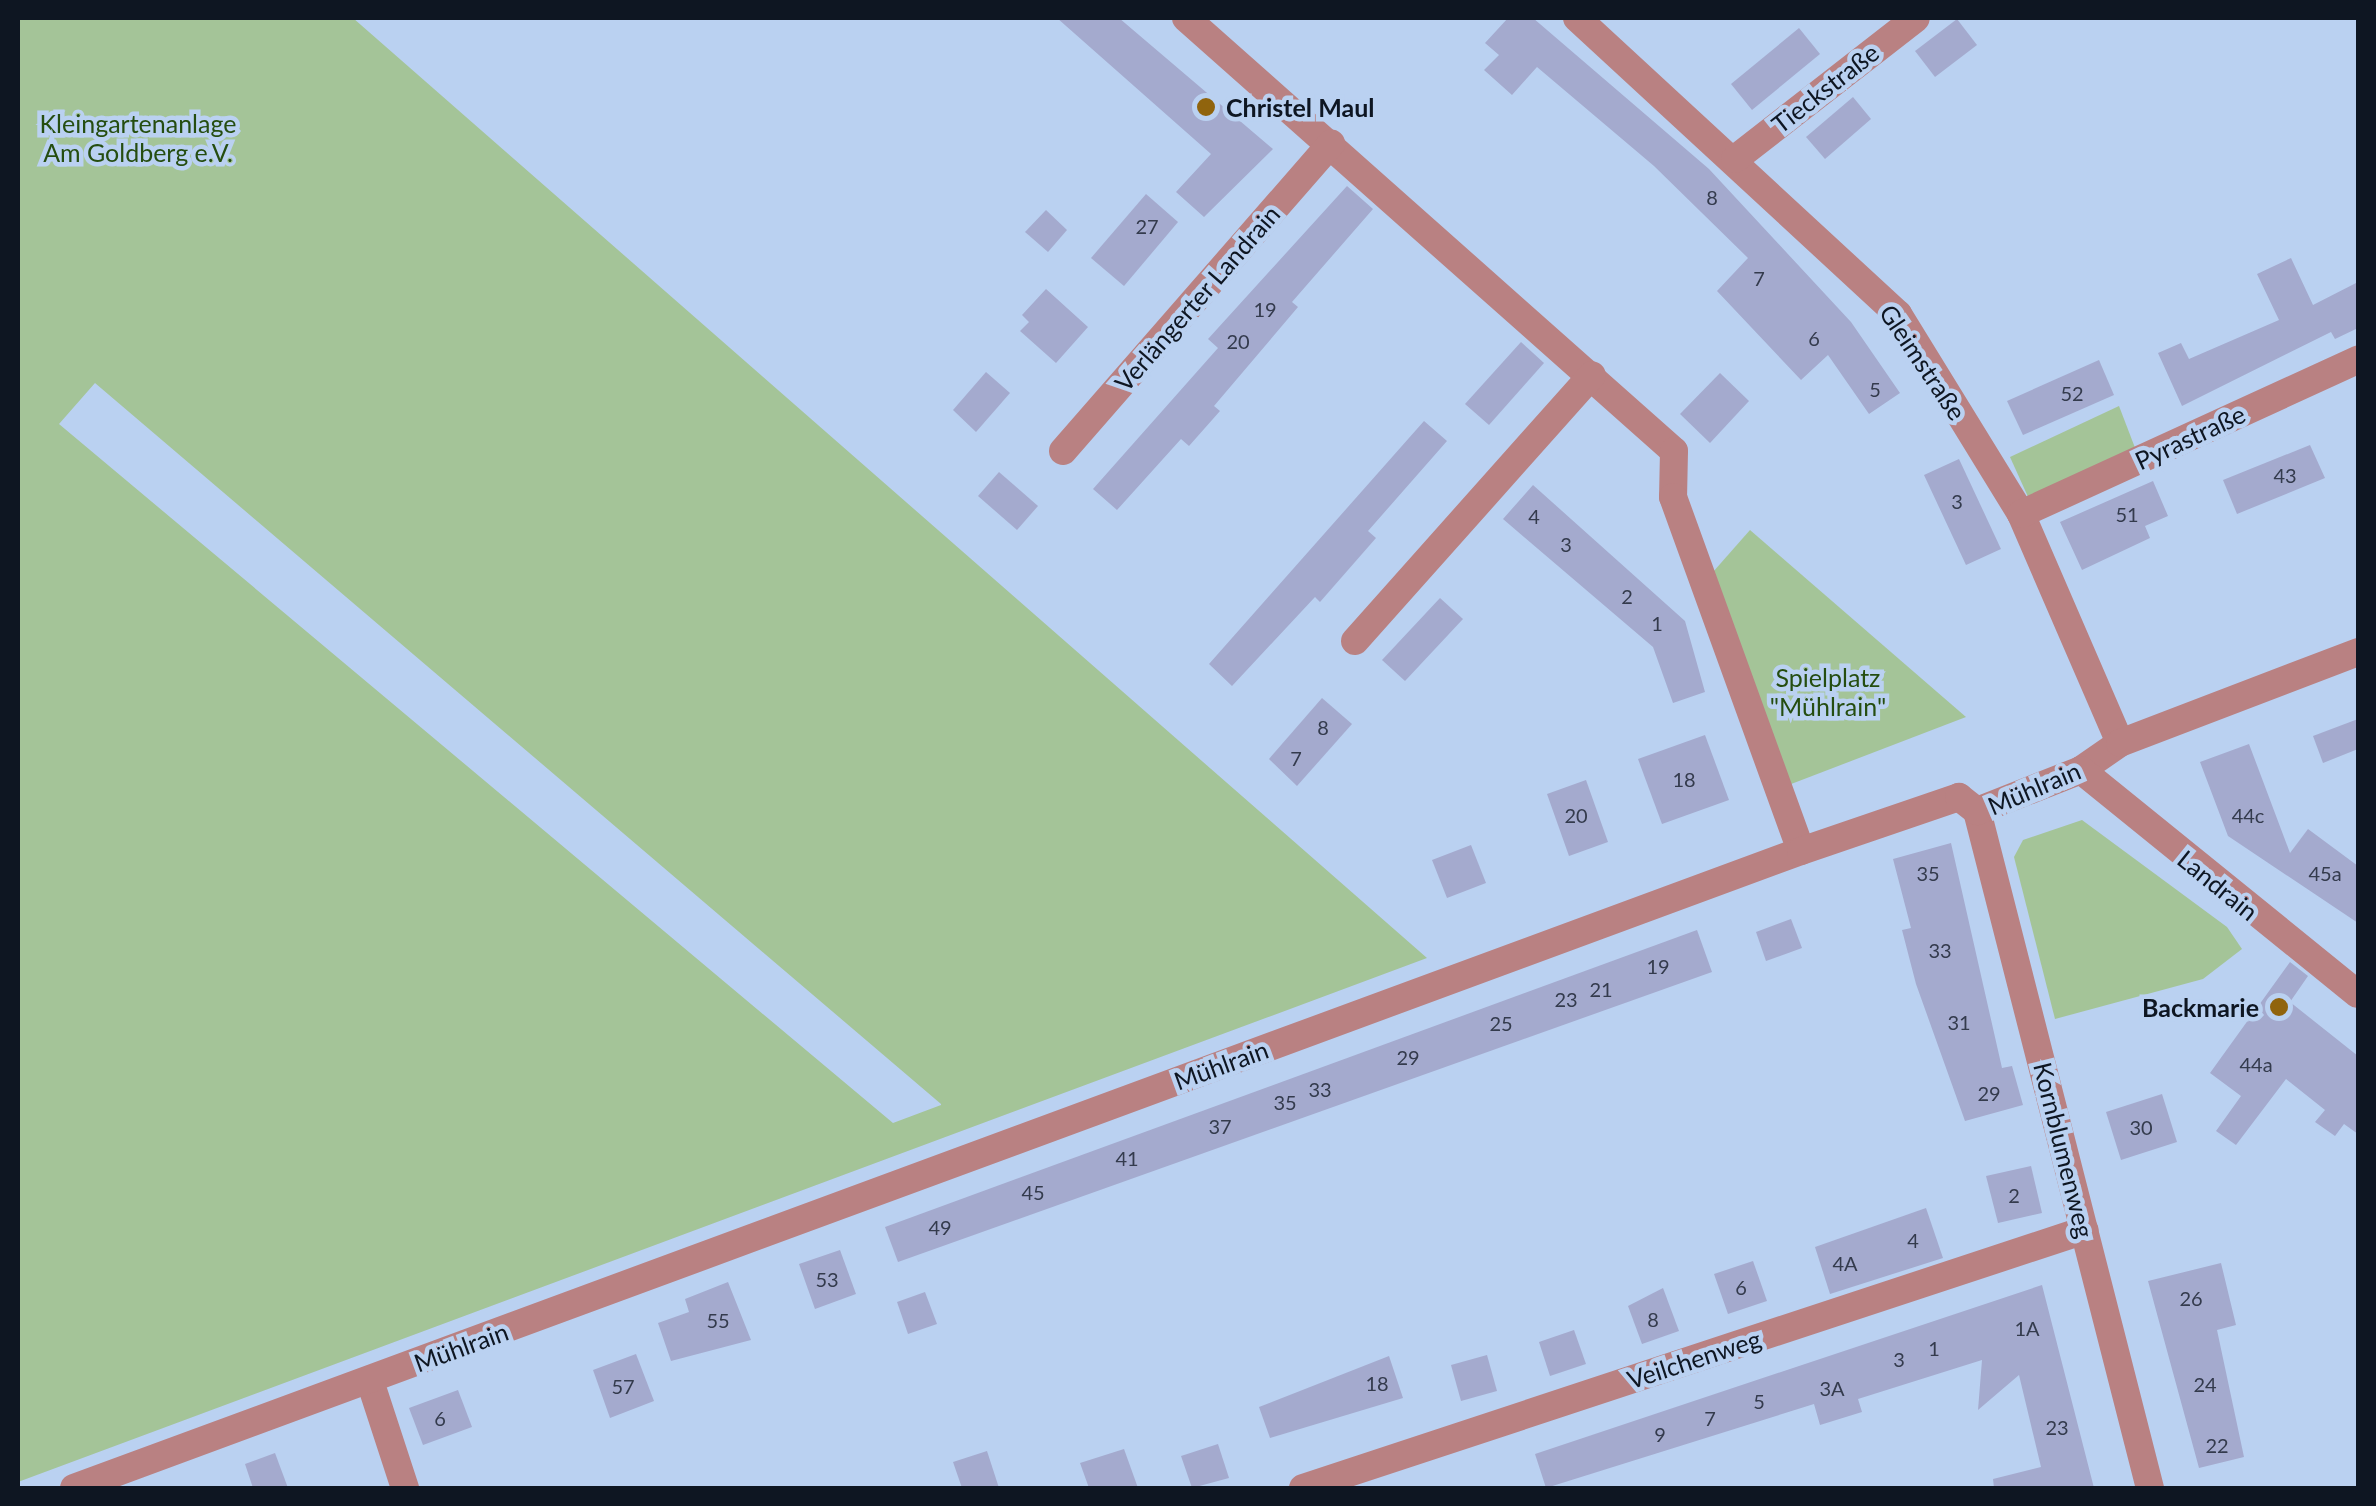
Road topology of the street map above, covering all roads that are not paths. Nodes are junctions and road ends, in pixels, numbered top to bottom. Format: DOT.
graph roads {
  1 [pos="1186,18"];
  2 [pos="1577,18"];
  3 [pos="1916,18"];
  4 [pos="1331,144"];
  5 [pos="1735,159"];
  6 [pos="2358,360"];
  7 [pos="1592,374"];
  8 [pos="1063,451"];
  9 [pos="2021,514"];
  10 [pos="1355,641"];
  11 [pos="2358,652"];
  12 [pos="2120,744"];
  13 [pos="2081,770"];
  14 [pos="1977,811"];
  15 [pos="1801,851"];
  16 [pos="2358,994"];
  17 [pos="2085,1230"];
  18 [pos="370,1381"];
  19 [pos="74,1488"];
  20 [pos="405,1488"];
  21 [pos="1303,1488"];
  22 [pos="2150,1488"];
  1 -- 4 [label="street"];
  2 -- 5 [label="street, Gleimstraße"];
  3 -- 5 [label="street, Tieckstraße"];
  4 -- 7 [label="street"];
  4 -- 8 [label="street, Verlängerter Landrain"];
  5 -- 9 [label="street, Gleimstraße"];
  6 -- 9 [label="street, Pyrastraße"];
  7 -- 10 [label="street"];
  7 -- 15 [label="street"];
  9 -- 12 [label="street, Gleimstraße"];
  11 -- 12 [label="street, Mühlrain"];
  12 -- 13 [label="street, Mühlrain"];
  13 -- 14 [label="street, Mühlrain"];
  13 -- 16 [label="street, Landrain"];
  14 -- 15 [label="street, Mühlrain"];
  14 -- 17 [label="street, Kornblumenweg"];
  15 -- 18 [label="street, Mühlrain"];
  17 -- 21 [label="street, Veilchenweg"];
  17 -- 22 [label="street, Kornblumenweg"];
  18 -- 19 [label="street, Mühlrain"];
  18 -- 20 [label="street"];
}
